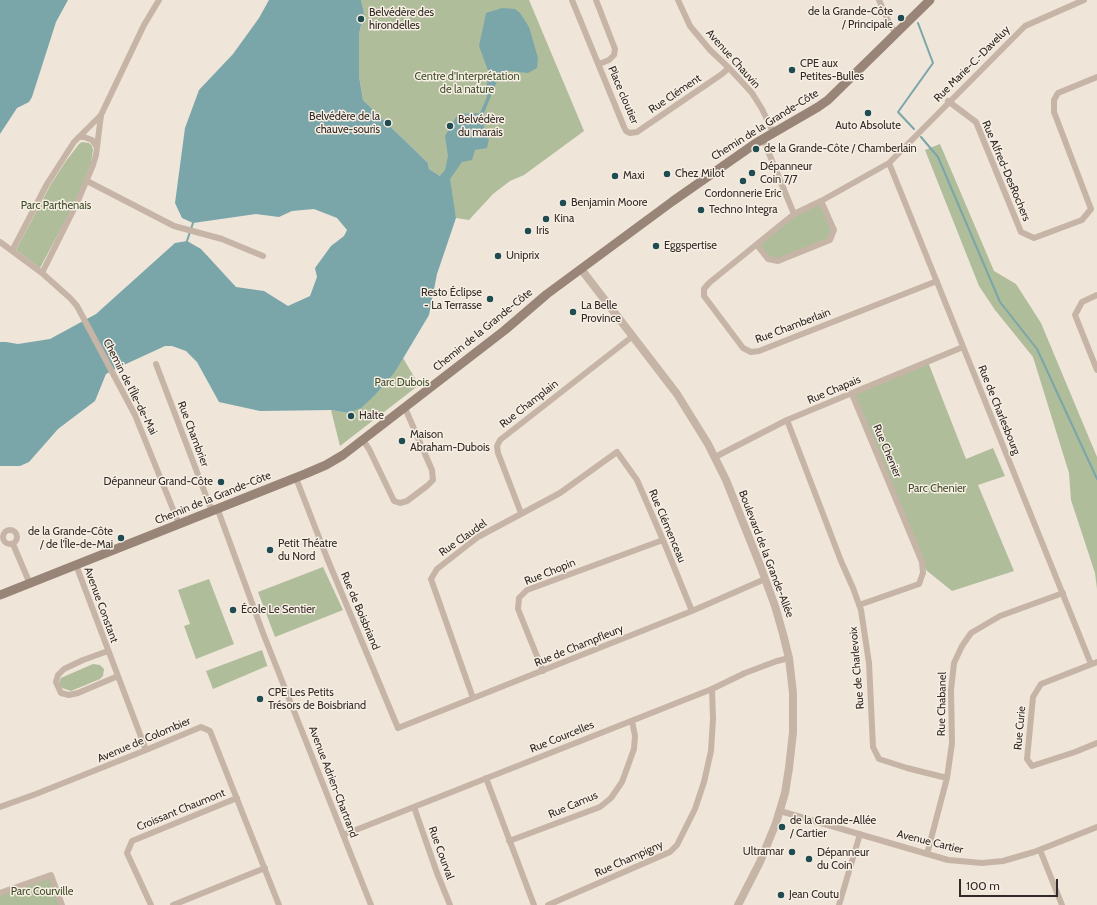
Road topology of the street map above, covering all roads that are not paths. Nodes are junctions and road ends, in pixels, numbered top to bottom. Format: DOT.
graph roads {
  1 [pos="160,0"];
  2 [pos="572,0"];
  3 [pos="596,0"];
  4 [pos="678,0"];
  5 [pos="879,0"];
  6 [pos="930,0"];
  7 [pos="1084,0"];
  8 [pos="896,33"];
  9 [pos="599,64"];
  10 [pos="729,68"];
  11 [pos="1097,77"];
  12 [pos="948,101"];
  13 [pos="101,115"];
  14 [pos="773,132"];
  15 [pos="630,134"];
  16 [pos="79,137"];
  17 [pos="763,139"];
  18 [pos="97,147"];
  19 [pos="889,163"];
  20 [pos="87,181"];
  21 [pos="821,201"];
  22 [pos="794,214"];
  23 [pos="0,242"];
  24 [pos="757,245"];
  25 [pos="12,251"];
  26 [pos="263,256"];
  27 [pos="581,269"];
  28 [pos="42,274"];
  29 [pos="937,281"];
  30 [pos="1097,295"];
  31 [pos="633,336"];
  32 [pos="963,347"];
  33 [pos="156,364"];
  34 [pos="1097,370"];
  35 [pos="852,394"];
  36 [pos="405,408"];
  37 [pos="787,420"];
  38 [pos="363,440"];
  39 [pos="618,452"];
  40 [pos="716,457"];
  41 [pos="296,478"];
  42 [pos="214,510"];
  43 [pos="522,513"];
  44 [pos="179,524"];
  45 [pos="663,540"];
  46 [pos="13,544"];
  47 [pos="76,565"];
  48 [pos="765,579"];
  49 [pos="30,584"];
  50 [pos="1062,593"];
  51 [pos="0,595"];
  52 [pos="859,605"];
  53 [pos="692,612"];
  54 [pos="108,651"];
  55 [pos="789,658"];
  56 [pos="1094,663"];
  57 [pos="543,671"];
  58 [pos="118,676"];
  59 [pos="712,689"];
  60 [pos="473,698"];
  61 [pos="632,721"];
  62 [pos="398,728"];
  63 [pos="1097,743"];
  64 [pos="146,750"];
  65 [pos="486,778"];
  66 [pos="947,778"];
  67 [pos="237,798"];
  68 [pos="0,807"];
  69 [pos="414,807"];
  70 [pos="780,811"];
  71 [pos="1097,827"];
  72 [pos="860,834"];
  73 [pos="343,835"];
  74 [pos="510,840"];
  75 [pos="1040,850"];
  76 [pos="927,854"];
  77 [pos="265,868"];
  78 [pos="0,893"];
  79 [pos="62,905"];
  80 [pos="151,905"];
  81 [pos="173,905"];
  82 [pos="279,905"];
  83 [pos="371,905"];
  84 [pos="450,905"];
  85 [pos="534,905"];
  86 [pos="548,905"];
  87 [pos="738,905"];
  88 [pos="840,905"];
  89 [pos="1062,905"];
  1 -- 13 [label="street"];
  2 -- 9 [label="street, Place cloutier"];
  3 -- 9 [label="street, Place cloutier"];
  4 -- 10 [label="street, Avenue Chauvin"];
  5 -- 8 [label="street"];
  6 -- 8 [label="main road, Chemin de la Grande-Côte"];
  7 -- 12 [label="street, Rue Marie-C.-Daveluy"];
  8 -- 14 [label="main road, Chemin de la Grande-Côte"];
  9 -- 15 [label="street, Place cloutier"];
  10 -- 14 [label="street, Avenue Chauvin"];
  10 -- 15 [label="street, Rue Clément"];
  11 -- 12 [label="street, Rue Alfred-DesRochers"];
  12 -- 19 [label="street, Rue Marie-C.-Daveluy"];
  13 -- 16 [label="street"];
  13 -- 18 [label="street"];
  14 -- 17 [label="main road, Chemin de la Grande-Côte"];
  16 -- 18 [label="street"];
  16 -- 25 [label="street"];
  17 -- 22 [label="street"];
  17 -- 27 [label="main road, Chemin de la Grande-Côte"];
  18 -- 20 [label="street"];
  19 -- 21 [label="street, Rue Chamberlain"];
  19 -- 29 [label="street, Rue de Charlesbourg"];
  20 -- 26 [label="street"];
  20 -- 28 [label="street"];
  21 -- 22 [label="street, Rue Chamberlain"];
  21 -- 24 [label="street"];
  22 -- 24 [label="street, Rue Chamberlain"];
  23 -- 25 [label="street, Chemin de l'Île-de-Mai"];
  24 -- 29 [label="street, Rue Chamberlain"];
  25 -- 28 [label="street, Chemin de l'Île-de-Mai"];
  27 -- 31 [label="street, Boulevard de la Grande-Allée"];
  27 -- 36 [label="main road, Chemin de la Grande-Côte"];
  28 -- 44 [label="street, Chemin de l'Île-de-Mai"];
  29 -- 32 [label="street, Rue de Charlesbourg"];
  30 -- 34 [label="street"];
  31 -- 40 [label="street, Boulevard de la Grande-Allée"];
  31 -- 43 [label="street, Rue Champlain"];
  32 -- 35 [label="street, Rue Chapais"];
  32 -- 50 [label="street, Rue de Charlesbourg"];
  33 -- 42 [label="street, Rue Chambrier"];
  35 -- 37 [label="street, Rue Chapais"];
  35 -- 52 [label="street, Rue Chenier"];
  36 -- 38 [label="main road, Chemin de la Grande-Côte"];
  36 -- 38 [label="street"];
  37 -- 40 [label="street, Rue Chapais"];
  37 -- 52 [label="street, Rue de Charlevoix"];
  38 -- 41 [label="main road, Chemin de la Grande-Côte"];
  39 -- 43 [label="street, Rue Claudel"];
  39 -- 45 [label="street, Rue Clémenceau"];
  40 -- 48 [label="street, Boulevard de la Grande-Allée"];
  41 -- 42 [label="main road, Chemin de la Grande-Côte"];
  41 -- 62 [label="street, Rue de Boisbriand"];
  42 -- 44 [label="main road, Chemin de la Grande-Côte"];
  42 -- 73 [label="street, Avenue Adrien-Chartrand"];
  43 -- 60 [label="street, Rue Claudel"];
  44 -- 47 [label="main road, Chemin de la Grande-Côte"];
  45 -- 53 [label="street, Rue Clémenceau"];
  45 -- 57 [label="street, Rue Chopin"];
  46 -- 49 [label="street"];
  47 -- 49 [label="main road, Chemin de la Grande-Côte"];
  47 -- 54 [label="street, Avenue Constant"];
  48 -- 53 [label="street, Rue de Champfleury"];
  48 -- 55 [label="street, Boulevard de la Grande-Allée"];
  49 -- 51 [label="main road, Chemin de la Grande-Côte"];
  50 -- 56 [label="street, Rue de Charlesbourg"];
  50 -- 66 [label="street, Rue Chabanel"];
  52 -- 66 [label="street, Rue de Charlevoix"];
  53 -- 57 [label="street, Rue de Champfleury"];
  54 -- 58 [label="street, Avenue Constant"];
  54 -- 58 [label="street, Avenue Constant"];
  55 -- 59 [label="street, Rue Courcelles"];
  55 -- 70 [label="street, Boulevard de la Grande-Allée"];
  56 -- 63 [label="street, Rue Curie"];
  57 -- 60 [label="street, Rue de Champfleury"];
  58 -- 64 [label="street, Avenue Constant"];
  59 -- 61 [label="street, Rue Courcelles"];
  59 -- 86 [label="street, Rue Champigny"];
  60 -- 62 [label="street, Rue de Champfleury"];
  61 -- 65 [label="street, Rue Courcelles"];
  61 -- 74 [label="street, Rue Camus"];
  64 -- 67 [label="street, Avenue de Colombier"];
  64 -- 68 [label="street, Avenue de Colombier"];
  65 -- 69 [label="street, Rue Courcelles"];
  65 -- 74 [label="street"];
  66 -- 76 [label="street, Rue Chabanel"];
  67 -- 77 [label="street, Avenue de Colombier"];
  67 -- 80 [label="street, Croissant Chaumont"];
  69 -- 73 [label="street, Rue Courcelles"];
  69 -- 84 [label="street, Rue Courval"];
  70 -- 72 [label="street, Avenue Cartier"];
  70 -- 87 [label="street, Boulevard de la Grande-Allée"];
  71 -- 75 [label="street, Avenue Cartier"];
  72 -- 76 [label="street, Avenue Cartier"];
  72 -- 88 [label="street"];
  73 -- 83 [label="street, Avenue Adrien-Chartrand"];
  74 -- 85 [label="street"];
  75 -- 76 [label="street, Avenue Cartier"];
  75 -- 89 [label="street"];
  77 -- 81 [label="street"];
  77 -- 82 [label="street, Avenue de Colombier"];
  78 -- 79 [label="street"];
}
